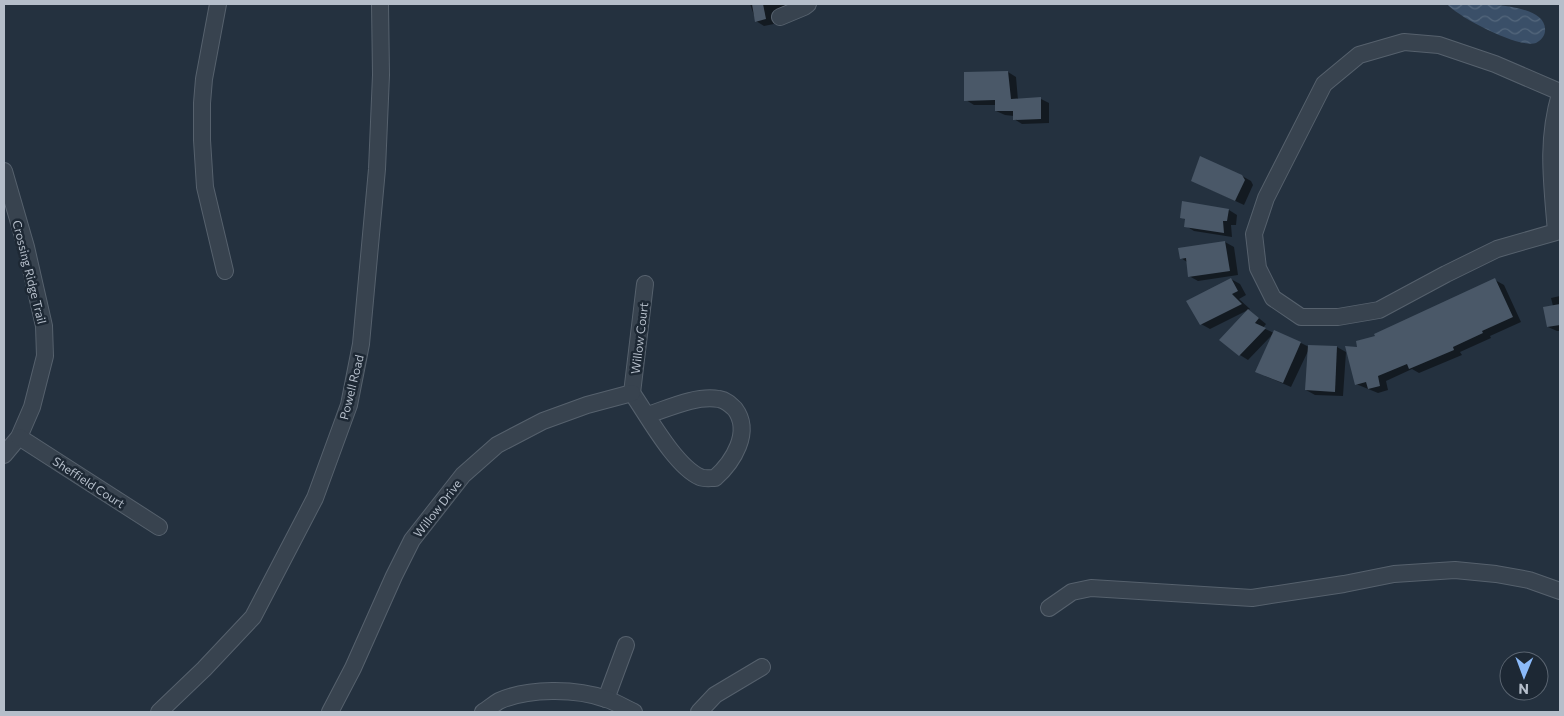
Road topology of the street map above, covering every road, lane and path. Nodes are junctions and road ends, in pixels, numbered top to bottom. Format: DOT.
graph roads {
  1 [pos="218,4"];
  2 [pos="380,4"];
  3 [pos="808,4"];
  4 [pos="780,17"];
  5 [pos="1560,93"];
  6 [pos="4,171"];
  7 [pos="1559,236"];
  8 [pos="225,271"];
  9 [pos="646,284"];
  10 [pos="632,393"];
  11 [pos="648,415"];
  12 [pos="19,437"];
  13 [pos="4,455"];
  14 [pos="159,527"];
  15 [pos="1560,592"];
  16 [pos="1049,608"];
  17 [pos="626,645"];
  18 [pos="762,667"];
  19 [pos="606,699"];
  20 [pos="159,712"];
  21 [pos="330,712"];
  22 [pos="483,712"];
  23 [pos="634,712"];
  24 [pos="698,712"];
  1 -- 8 [label="street"];
  2 -- 20 [label="street, Powell Road"];
  3 -- 4 [label="street"];
  5 -- 7 [label="street"];
  5 -- 7 [label="street"];
  6 -- 12 [label="street, Crossing Ridge Trail"];
  9 -- 10 [label="street, Willow Court"];
  10 -- 11 [label="street"];
  10 -- 21 [label="street, Willow Drive"];
  11 -- 11 [label="street"];
  12 -- 13 [label="street, Crossing Ridge Trail"];
  12 -- 14 [label="street, Sheffield Court"];
  15 -- 16 [label="street"];
  17 -- 19 [label="street"];
  18 -- 24 [label="street"];
  19 -- 22 [label="street"];
  19 -- 23 [label="street"];
}
